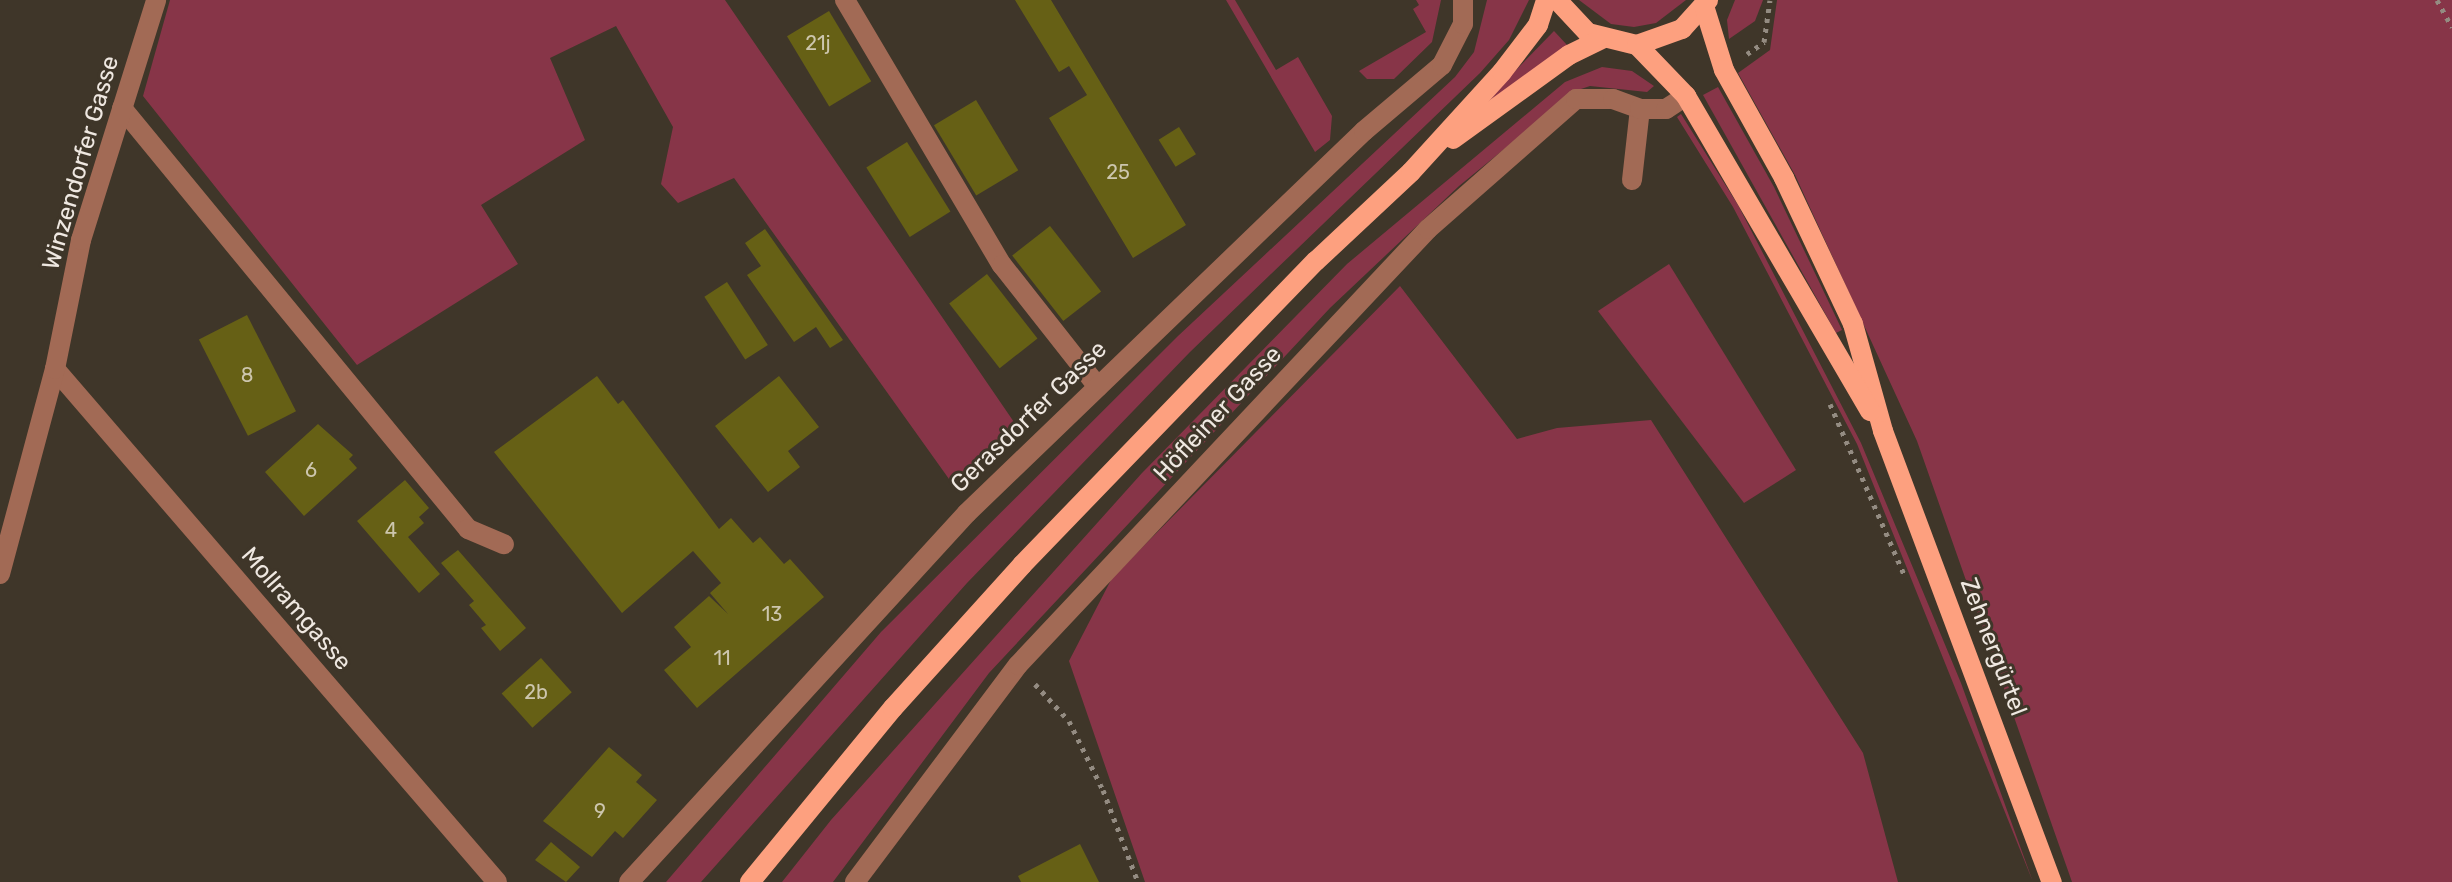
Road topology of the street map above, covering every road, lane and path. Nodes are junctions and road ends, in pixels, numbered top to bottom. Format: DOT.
graph roads {
  1 [pos="156,0"];
  2 [pos="845,0"];
  3 [pos="1463,0"];
  4 [pos="1546,0"];
  5 [pos="1557,0"];
  6 [pos="2437,0"];
  7 [pos="1706,3"];
  8 [pos="2452,27"];
  9 [pos="1602,39"];
  10 [pos="1637,45"];
  11 [pos="1686,96"];
  12 [pos="122,108"];
  13 [pos="1640,109"];
  14 [pos="1411,172"];
  15 [pos="1632,180"];
  16 [pos="55,369"];
  17 [pos="1098,387"];
  18 [pos="1824,391"];
  19 [pos="1883,431"];
  20 [pos="504,544"];
  21 [pos="0,574"];
  22 [pos="1909,587"];
  23 [pos="1018,665"];
  24 [pos="497,882"];
  25 [pos="629,882"];
  26 [pos="750,882"];
  27 [pos="855,882"];
  28 [pos="1138,882"];
  29 [pos="2052,882"];
  1 -- 12 [label="street, Winzendorfer Gasse"];
  2 -- 17 [label="street"];
  3 -- 17 [label="street, Gerasdorfer Gasse"];
  4 -- 14 [label="main road"];
  5 -- 9 [label="main road"];
  6 -- 8 [label="path"];
  7 -- 10 [label="main road"];
  7 -- 19 [label="main road, Zehnergürtel"];
  9 -- 10 [label="main road"];
  9 -- 14 [label="main road"];
  10 -- 11 [label="main road, Zehnergürtel"];
  11 -- 13 [label="street, Höfleiner Gasse"];
  11 -- 19 [label="main road, Zehnergürtel"];
  12 -- 16 [label="street, Winzendorfer Gasse"];
  12 -- 20 [label="street"];
  13 -- 15 [label="street"];
  13 -- 23 [label="street, Höfleiner Gasse"];
  14 -- 26 [label="main road"];
  16 -- 21 [label="street, Winzendorfer Gasse"];
  16 -- 24 [label="street, Mollramgasse"];
  17 -- 25 [label="street, Gerasdorfer Gasse"];
  18 -- 22 [label="path"];
  19 -- 29 [label="main road, Zehnergürtel"];
  23 -- 27 [label="street, Höfleiner Gasse"];
  23 -- 28 [label="path"];
}
